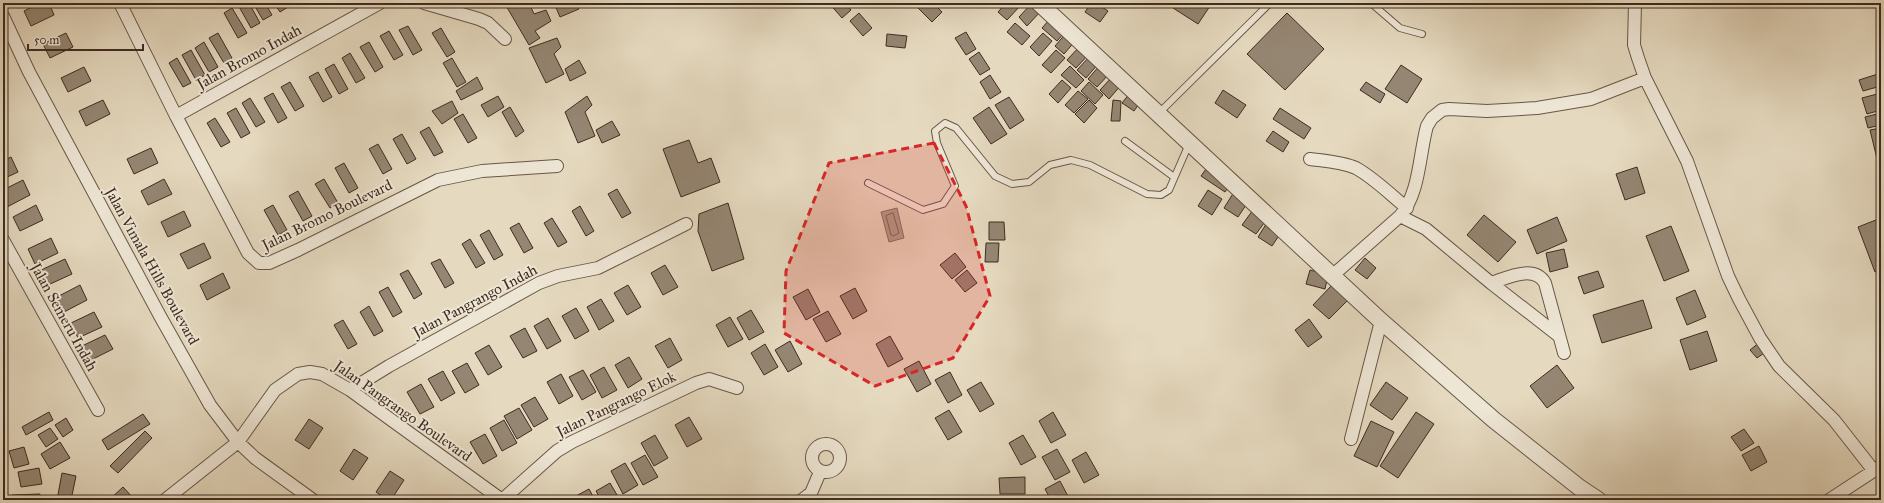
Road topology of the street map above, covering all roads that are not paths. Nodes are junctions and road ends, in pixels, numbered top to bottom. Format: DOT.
graph roads {
  1 [pos="120,3"];
  2 [pos="380,3"];
  3 [pos="424,3"];
  4 [pos="1039,3"];
  5 [pos="1270,3"];
  6 [pos="1371,3"];
  7 [pos="1635,3"];
  8 [pos="3,16"];
  9 [pos="1422,34"];
  10 [pos="505,39"];
  11 [pos="1645,78"];
  12 [pos="1158,114"];
  13 [pos="176,116"];
  14 [pos="1125,141"];
  15 [pos="1189,143"];
  16 [pos="1310,159"];
  17 [pos="557,166"];
  18 [pos="1174,177"];
  19 [pos="868,183"];
  20 [pos="1404,212"];
  21 [pos="686,224"];
  22 [pos="3,240"];
  23 [pos="1332,276"];
  24 [pos="1491,283"];
  25 [pos="1381,321"];
  26 [pos="1559,336"];
  27 [pos="1564,353"];
  28 [pos="737,388"];
  29 [pos="350,390"];
  30 [pos="98,410"];
  31 [pos="1351,438"];
  32 [pos="238,442"];
  33 [pos="1878,468"];
  34 [pos="820,472"];
  35 [pos="810,498"];
  36 [pos="165,500"];
  37 [pos="313,500"];
  38 [pos="502,500"];
  39 [pos="1598,500"];
  40 [pos="1828,500"];
  1 -- 13 [label="street, Jalan Bromo Boulevard"];
  2 -- 13 [label="street, Jalan Bromo Indah"];
  3 -- 10 [label="street"];
  4 -- 12 [label="street"];
  5 -- 12 [label="lane"];
  6 -- 9 [label="lane"];
  7 -- 11 [label="street"];
  8 -- 32 [label="street, Jalan Vimala Hills Boulevard"];
  11 -- 20 [label="street"];
  11 -- 33 [label="street"];
  12 -- 15 [label="street"];
  13 -- 17 [label="street, Jalan Bromo Boulevard"];
  14 -- 18 [label="lane"];
  15 -- 18 [label="lane"];
  15 -- 23 [label="street"];
  16 -- 20 [label="street"];
  18 -- 19 [label="lane"];
  20 -- 23 [label="street"];
  20 -- 24 [label="street"];
  21 -- 29 [label="street, Jalan Pangrango Indah"];
  22 -- 30 [label="street, Jalan Semeru Indah"];
  23 -- 25 [label="street"];
  24 -- 26 [label="street"];
  24 -- 26 [label="street"];
  25 -- 31 [label="street"];
  25 -- 39 [label="street"];
  26 -- 27 [label="street"];
  28 -- 38 [label="street, Jalan Pangrango Elok"];
  29 -- 32 [label="street, Jalan Pangrango Boulevard"];
  29 -- 38 [label="street, Jalan Pangrango Boulevard"];
  32 -- 36 [label="street, Jalan Pangrango Boulevard"];
  32 -- 37 [label="street, Jalan Vimala Hills Boulevard"];
  33 -- 40 [label="street"];
  34 -- 35 [label="street"];
}
